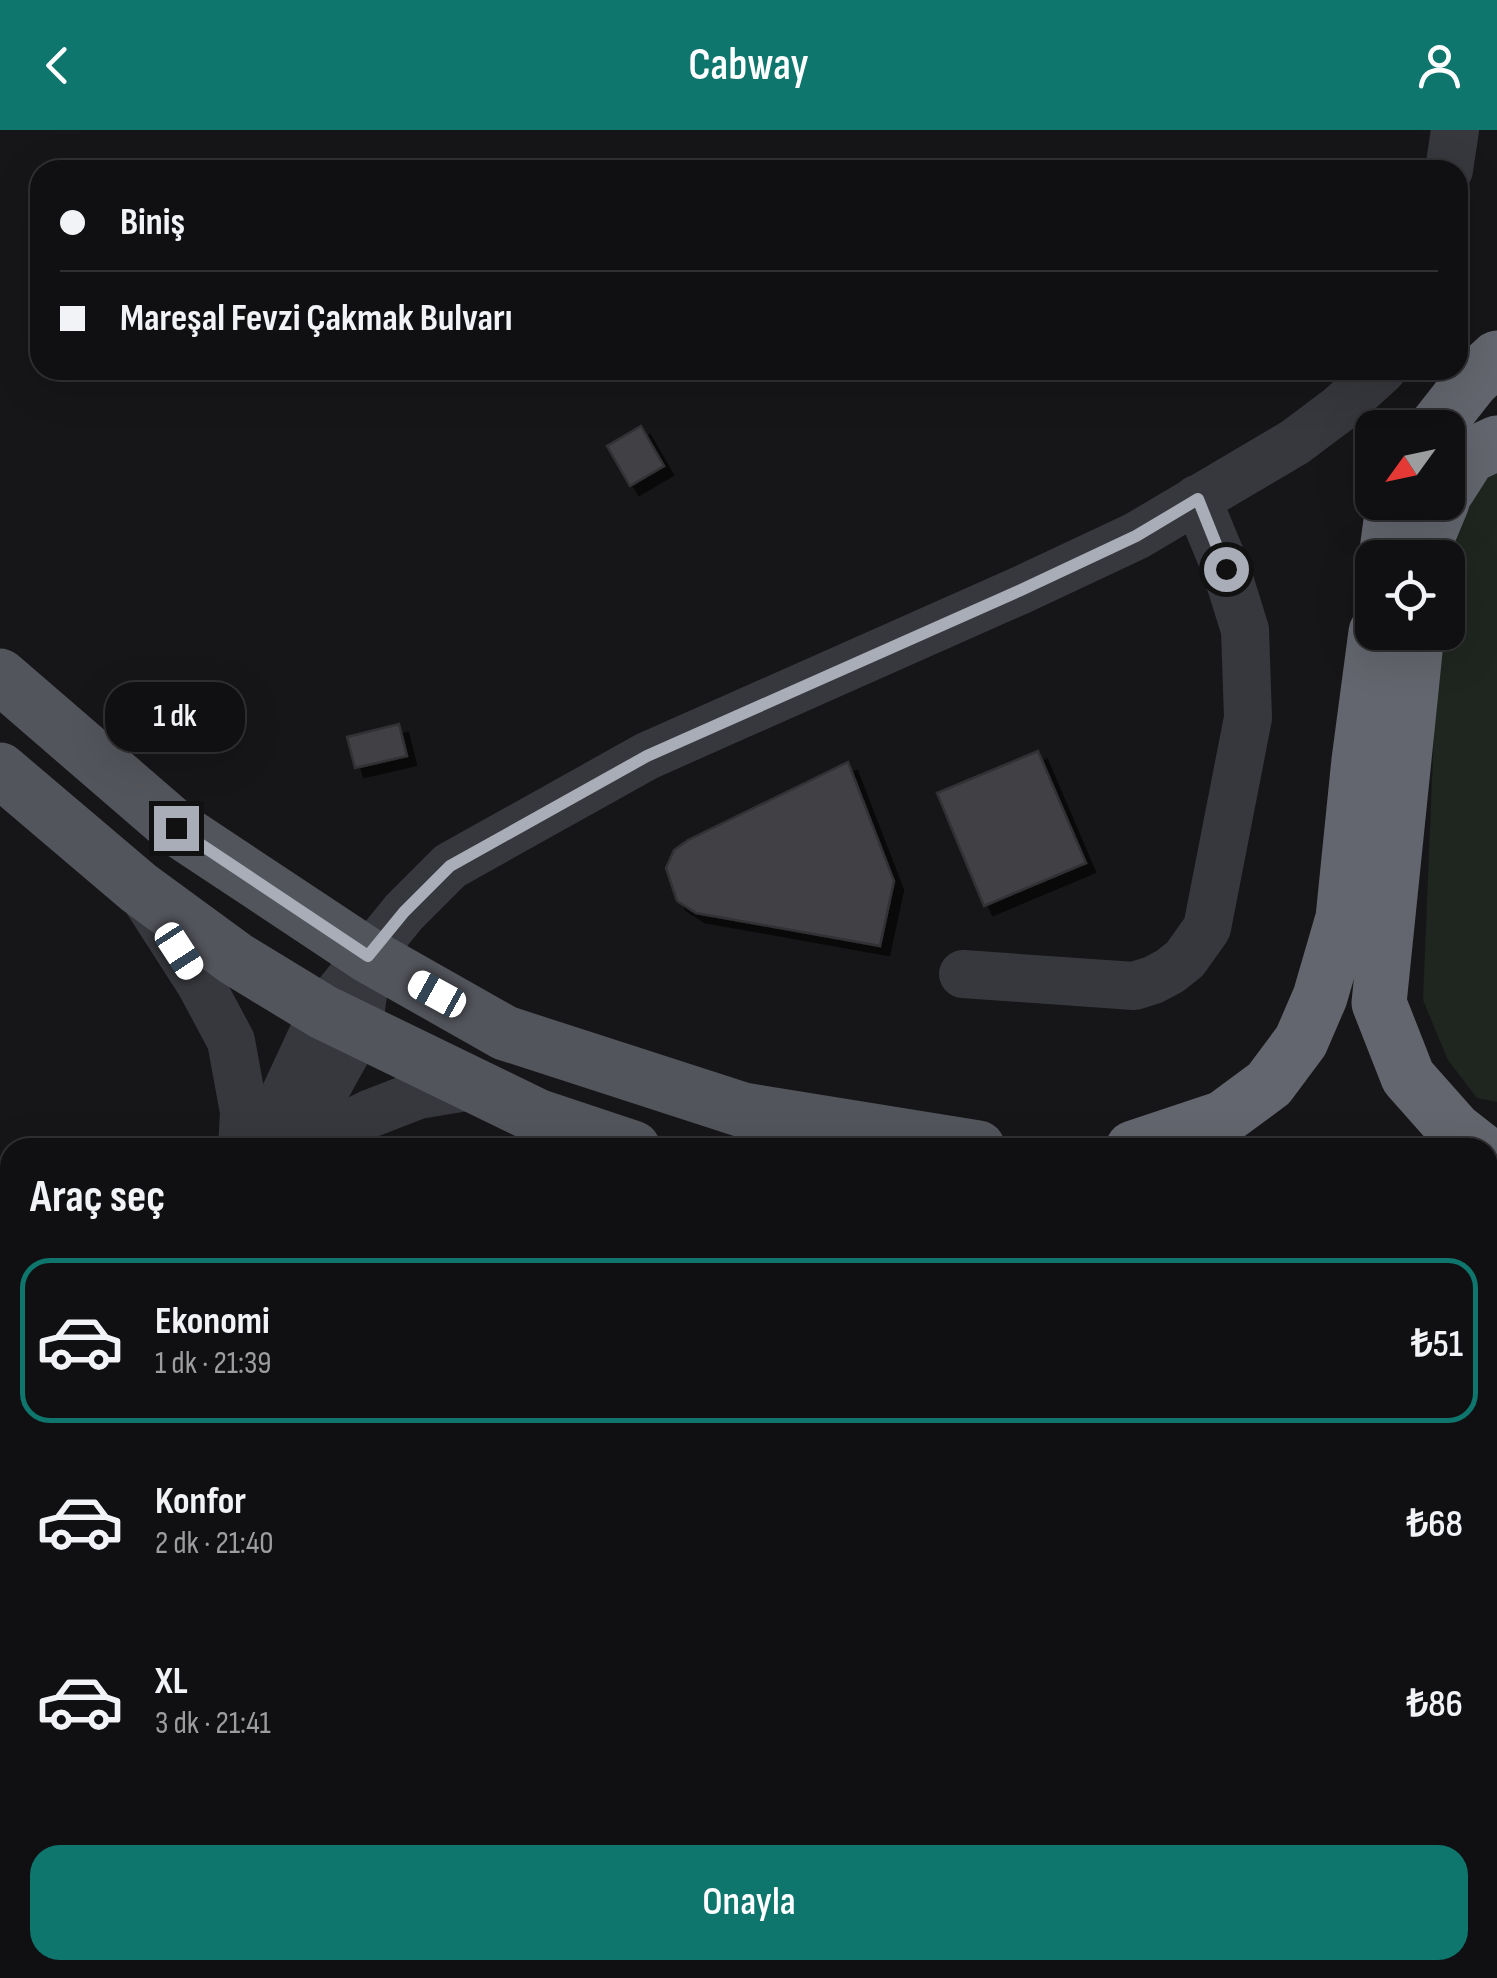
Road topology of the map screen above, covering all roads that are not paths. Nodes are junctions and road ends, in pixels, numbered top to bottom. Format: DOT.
graph roads {
  1 [pos="1455,130"];
  2 [pos="1450,160"];
  3 [pos="1497,358"];
  4 [pos="1371,380"];
  5 [pos="1449,410"];
  6 [pos="1497,443"];
  7 [pos="1465,462"];
  8 [pos="1198,499"];
  9 [pos="1374,650"];
  10 [pos="1415,650"];
  11 [pos="0,676"];
  12 [pos="0,770"];
  13 [pos="139,888"];
  14 [pos="368,956"];
  15 [pos="963,974"];
  16 [pos="340,1022"];
  17 [pos="472,1086"];
  18 [pos="243,1138"];
  19 [pos="266,1138"];
  20 [pos="296,1138"];
  21 [pos="319,1138"];
  22 [pos="603,1138"];
  23 [pos="916,1138"];
  24 [pos="1162,1138"];
  25 [pos="1465,1138"];
  1 -- 2 [label="street"];
  3 -- 5 [label="highway"];
  4 -- 8 [label="street"];
  6 -- 7 [label="highway"];
  8 -- 14 [label="street"];
  8 -- 15 [label="street"];
  9 -- 24 [label="highway"];
  10 -- 25 [label="highway"];
  11 -- 14 [label="main road"];
  12 -- 13 [label="main road"];
  13 -- 16 [label="main road"];
  13 -- 18 [label="street"];
  14 -- 16 [label="street"];
  14 -- 23 [label="main road"];
  16 -- 17 [label="main road"];
  16 -- 19 [label="street"];
  16 -- 20 [label="street"];
  17 -- 21 [label="street"];
  17 -- 22 [label="main road"];
}
